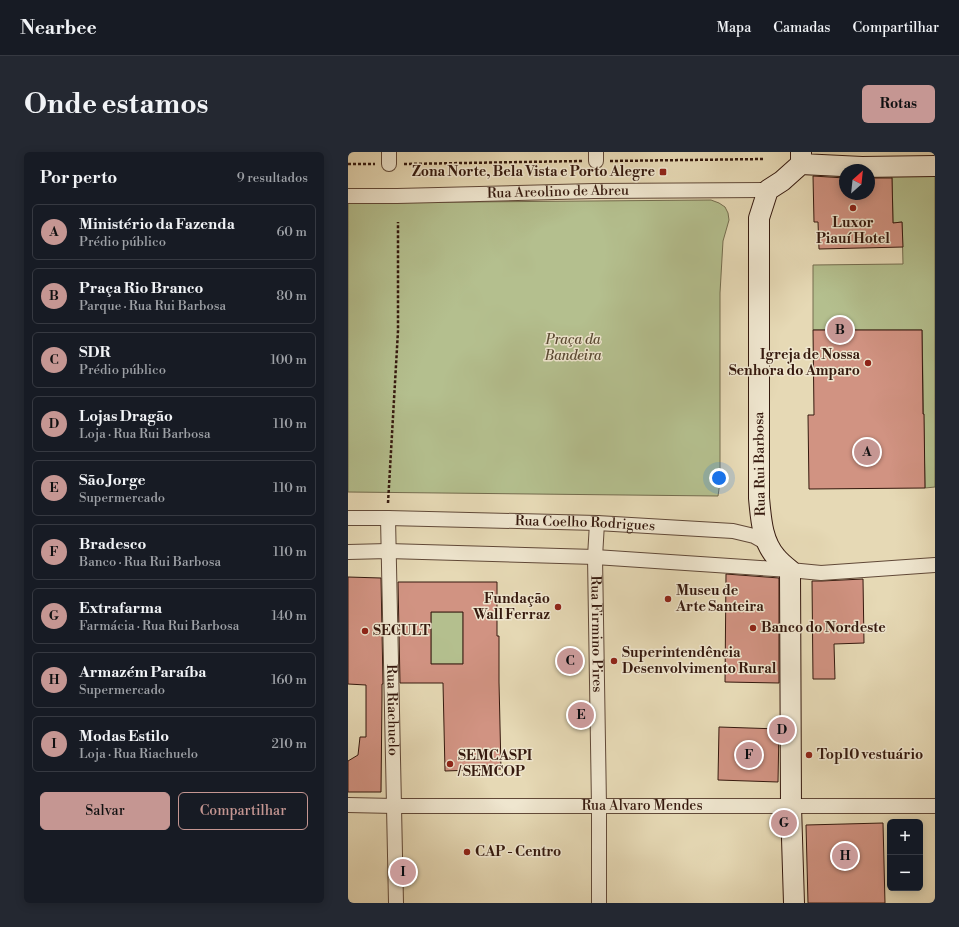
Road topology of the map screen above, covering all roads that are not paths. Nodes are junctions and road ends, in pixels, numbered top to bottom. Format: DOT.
graph roads {
  1 [pos="801,158"];
  2 [pos="935,166"];
  3 [pos="768,190"];
  4 [pos="348,196"];
  5 [pos="348,518"];
  6 [pos="388,518"];
  7 [pos="597,523"];
  8 [pos="766,542"];
  9 [pos="388,551"];
  10 [pos="348,552"];
  11 [pos="595,557"];
  12 [pos="935,565"];
  13 [pos="790,570"];
  14 [pos="810,572"];
  15 [pos="348,805"];
  16 [pos="394,806"];
  17 [pos="599,806"];
  18 [pos="791,806"];
  19 [pos="935,806"];
  20 [pos="396,903"];
  21 [pos="599,903"];
  22 [pos="794,903"];
  1 -- 2 [label="street"];
  1 -- 3 [label="street"];
  3 -- 4 [label="street, Rua Areolino de Abreu"];
  3 -- 8 [label="street, Rua Rui Barbosa"];
  5 -- 6 [label="street, Rua Coelho Rodrigues"];
  6 -- 7 [label="street, Rua Coelho Rodrigues"];
  6 -- 9 [label="street, Rua Riachuelo"];
  7 -- 8 [label="street, Rua Coelho Rodrigues"];
  7 -- 11 [label="street, Rua Firmino Pires"];
  8 -- 13 [label="street, Rua Rui Barbosa"];
  8 -- 14 [label="street, Rua Coelho Rodrigues"];
  9 -- 10 [label="street"];
  9 -- 11 [label="street"];
  9 -- 16 [label="street, Rua Riachuelo"];
  11 -- 13 [label="street"];
  11 -- 17 [label="street, Rua Firmino Pires"];
  12 -- 14 [label="street"];
  13 -- 14 [label="street"];
  13 -- 18 [label="street"];
  15 -- 16 [label="street, Rua Alvaro Mendes"];
  16 -- 17 [label="street, Rua Alvaro Mendes"];
  16 -- 20 [label="street, Rua Riachuelo"];
  17 -- 18 [label="street, Rua Alvaro Mendes"];
  17 -- 21 [label="street, Rua Firmino Pires"];
  18 -- 19 [label="street, Rua Alvaro Mendes"];
  18 -- 22 [label="street"];
}
